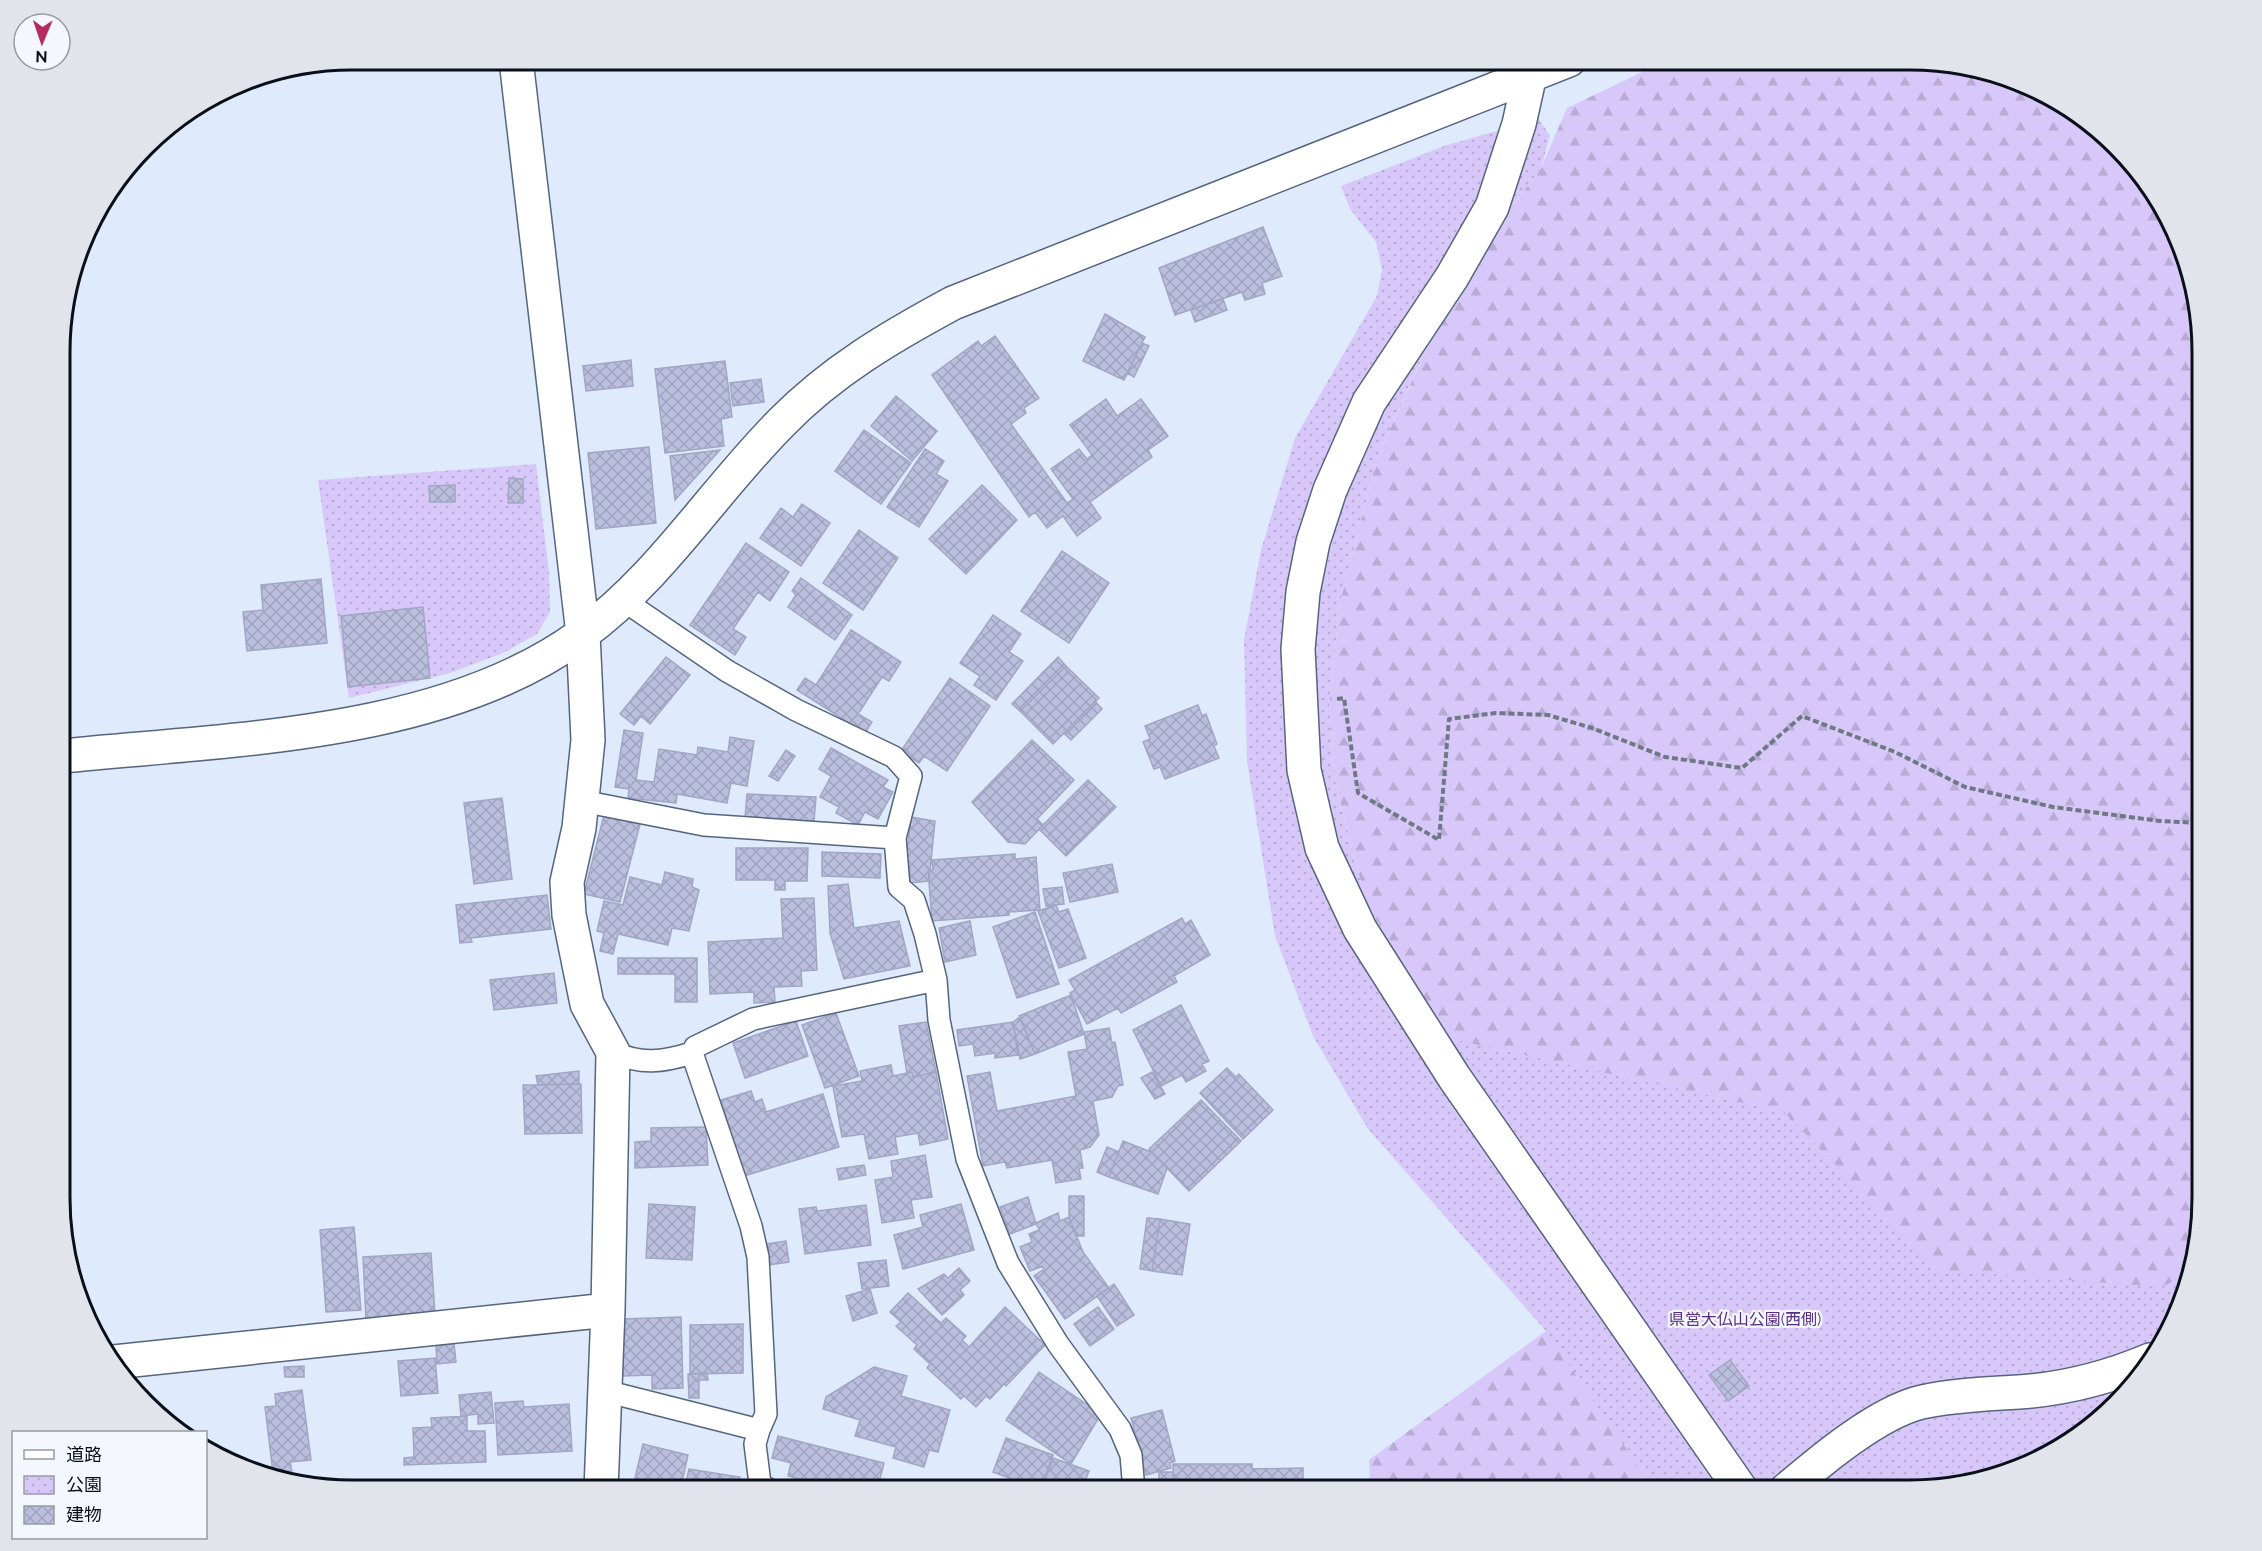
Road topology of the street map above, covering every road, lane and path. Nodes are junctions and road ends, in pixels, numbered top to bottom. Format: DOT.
graph roads {
  1 [pos="517,70"];
  2 [pos="1527,70"];
  3 [pos="1532,70"];
  4 [pos="623,600"];
  5 [pos="583,634"];
  6 [pos="1344,698"];
  7 [pos="70,755"];
  8 [pos="582,801"];
  9 [pos="2192,823"];
  10 [pos="895,838"];
  11 [pos="936,980"];
  12 [pos="613,1052"];
  13 [pos="692,1053"];
  14 [pos="608,1310"];
  15 [pos="122,1361"];
  16 [pos="2137,1365"];
  17 [pos="605,1391"];
  18 [pos="759,1430"];
  19 [pos="601,1480"];
  20 [pos="760,1480"];
  21 [pos="1133,1480"];
  22 [pos="1734,1480"];
  23 [pos="1799,1480"];
  1 -- 5 [label="street"];
  2 -- 4 [label="street"];
  3 -- 22 [label="street"];
  4 -- 5 [label="street"];
  4 -- 10 [label="lane"];
  5 -- 7 [label="street"];
  5 -- 8 [label="street"];
  6 -- 9 [label="path"];
  8 -- 10 [label="lane"];
  8 -- 12 [label="street"];
  10 -- 11 [label="lane"];
  11 -- 13 [label="lane"];
  11 -- 21 [label="lane"];
  12 -- 13 [label="lane"];
  12 -- 14 [label="street"];
  13 -- 18 [label="lane"];
  14 -- 15 [label="street"];
  14 -- 17 [label="street"];
  16 -- 23 [label="street"];
  17 -- 18 [label="lane"];
  17 -- 19 [label="street"];
  18 -- 20 [label="lane"];
}
